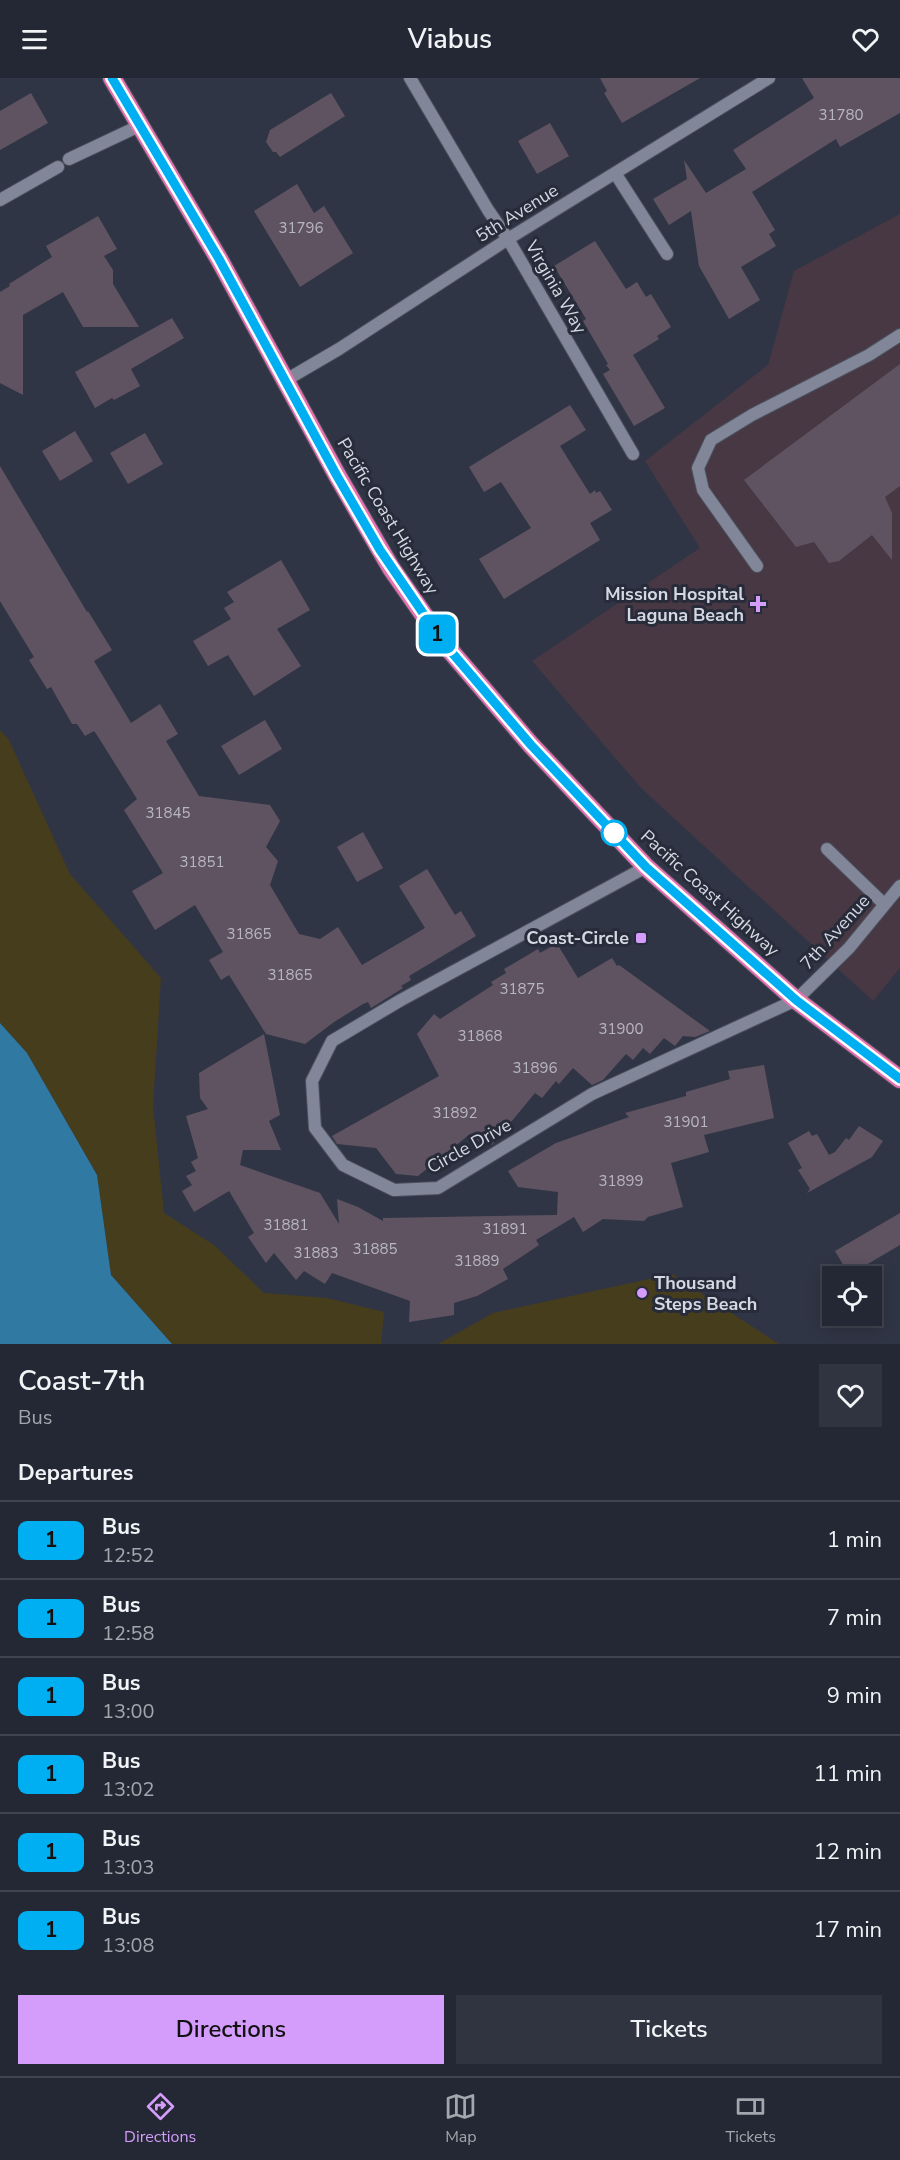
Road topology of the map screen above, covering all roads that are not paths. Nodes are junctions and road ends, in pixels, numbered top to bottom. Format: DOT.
graph roads {
  1 [pos="112,78"];
  2 [pos="410,78"];
  3 [pos="769,78"];
  4 [pos="139,126"];
  5 [pos="69,159"];
  6 [pos="58,168"];
  7 [pos="615,173"];
  8 [pos="0,200"];
  9 [pos="508,239"];
  10 [pos="667,254"];
  11 [pos="900,335"];
  12 [pos="286,381"];
  13 [pos="633,454"];
  14 [pos="757,566"];
  15 [pos="828,849"];
  16 [pos="646,867"];
  17 [pos="900,886"];
  18 [pos="884,904"];
  19 [pos="796,1000"];
  20 [pos="900,1079"];
  1 -- 4 [label="highway, Pacific Coast Highway"];
  2 -- 9 [label="street, Virginia Way"];
  3 -- 7 [label="street, 5th Avenue"];
  4 -- 5 [label="street"];
  4 -- 12 [label="highway, Pacific Coast Highway"];
  6 -- 8 [label="street"];
  7 -- 9 [label="street, 5th Avenue"];
  7 -- 10 [label="street"];
  9 -- 12 [label="street, 5th Avenue"];
  9 -- 13 [label="street, Virginia Way"];
  11 -- 14 [label="street"];
  12 -- 16 [label="highway, Pacific Coast Highway"];
  15 -- 18 [label="street"];
  16 -- 19 [label="highway, Pacific Coast Highway"];
  16 -- 19 [label="street, Circle Drive"];
  17 -- 18 [label="street, 7th Avenue"];
  18 -- 19 [label="street, 7th Avenue"];
  19 -- 20 [label="highway, Pacific Coast Highway"];
}
